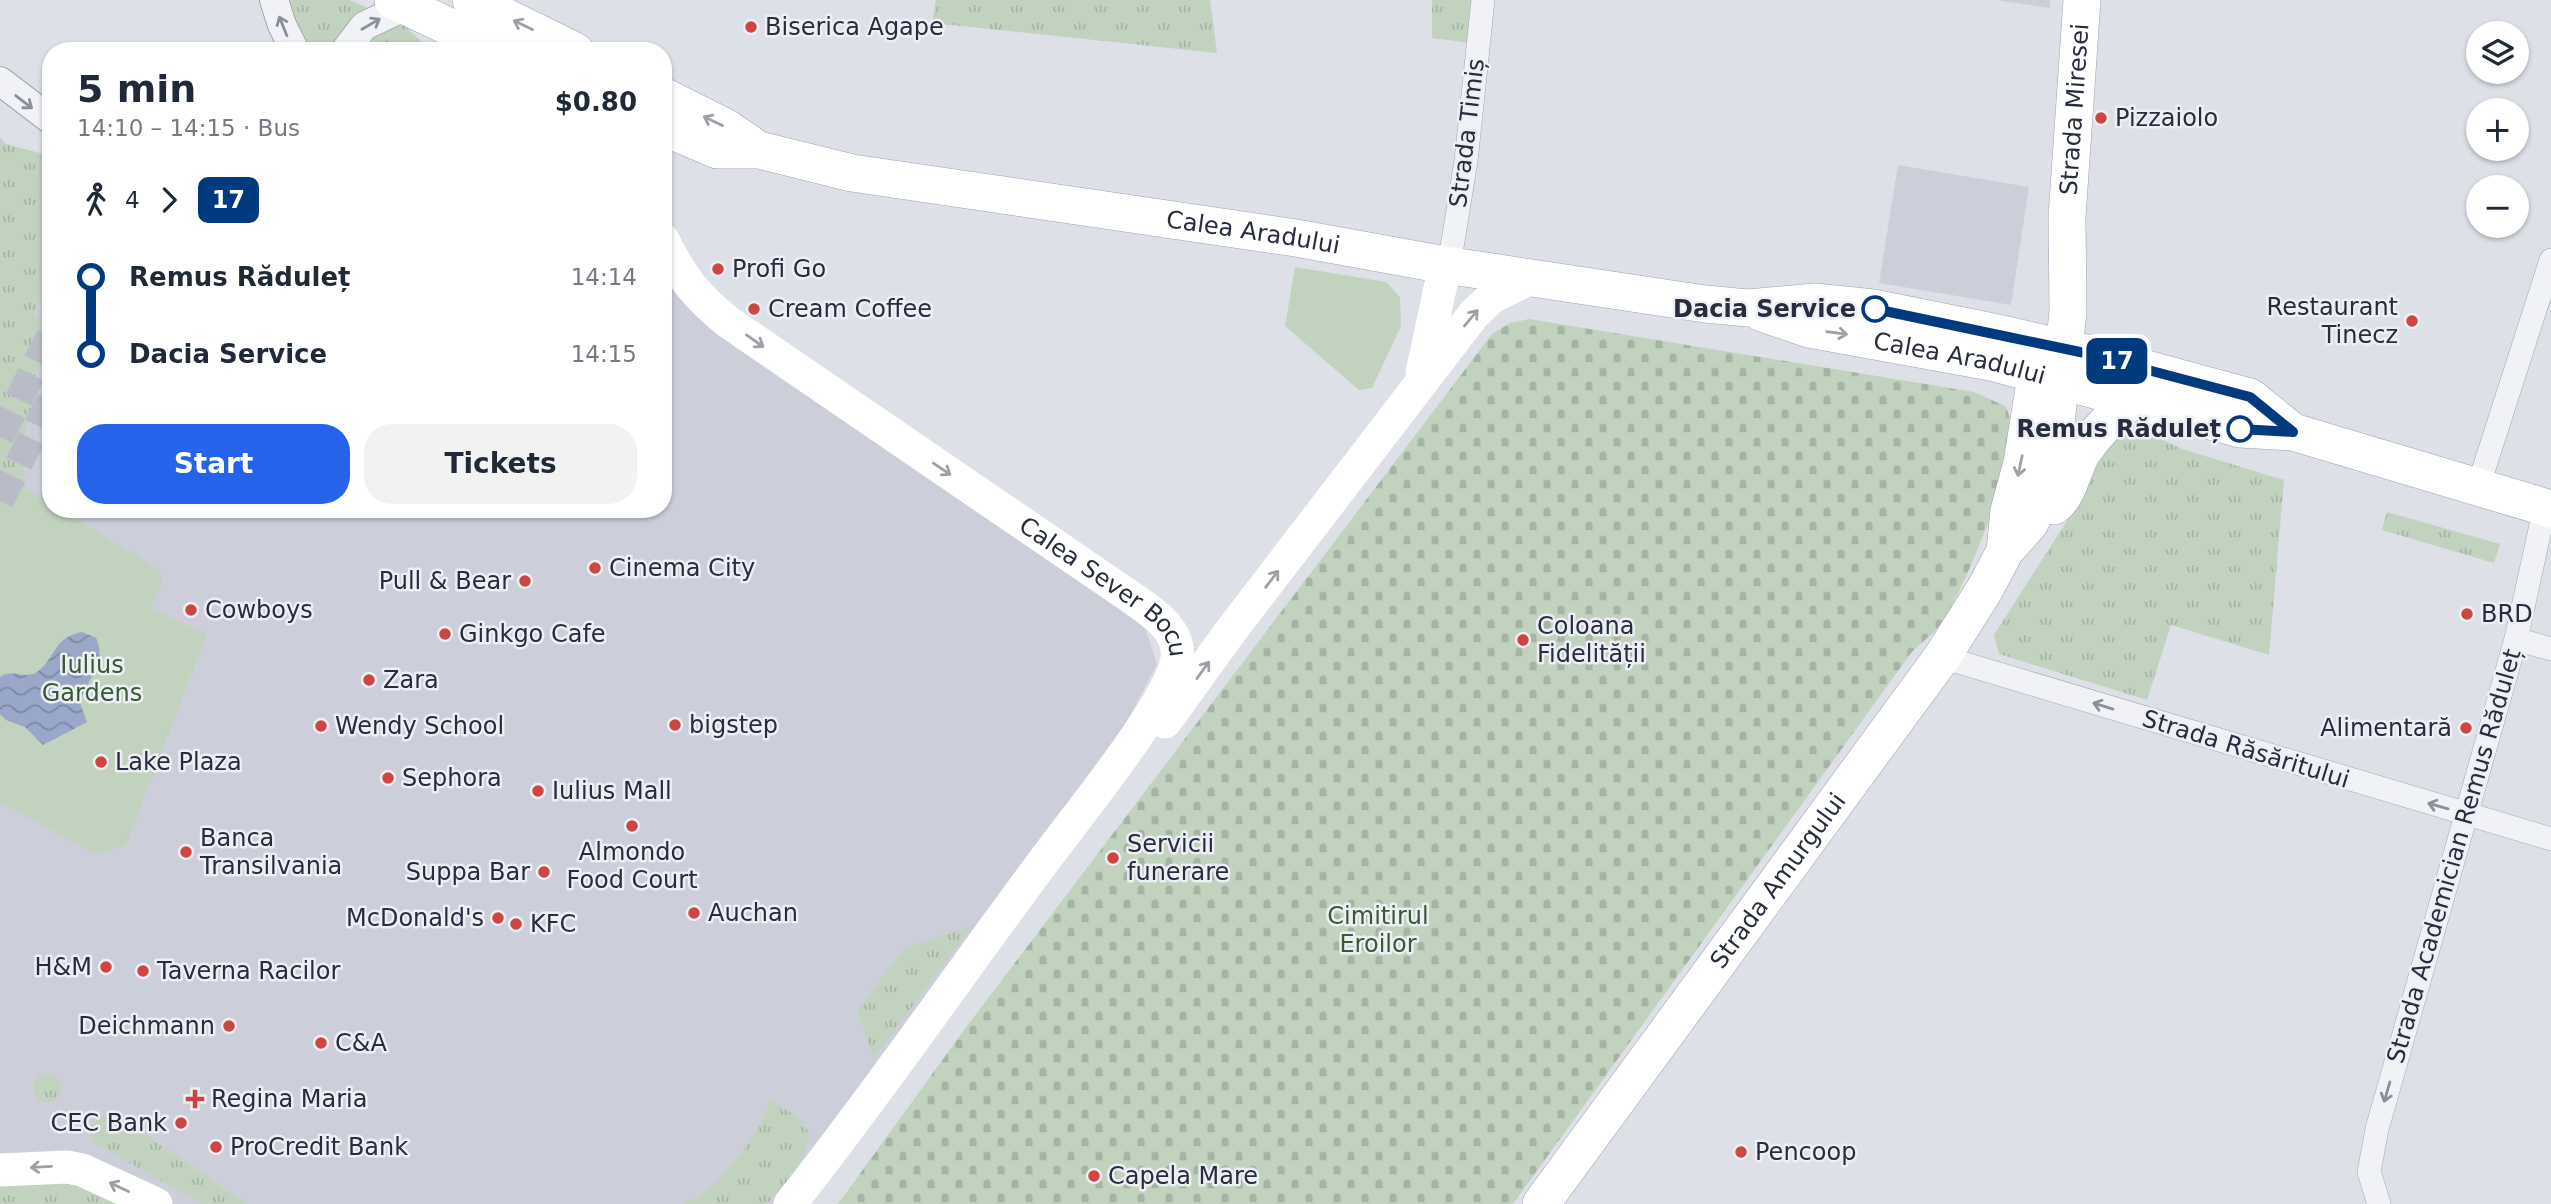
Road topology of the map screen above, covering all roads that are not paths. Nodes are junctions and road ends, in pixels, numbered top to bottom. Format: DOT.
graph roads {
  1 [pos="274,0"];
  2 [pos="471,0"];
  3 [pos="1483,0"];
  4 [pos="2082,0"];
  5 [pos="399,3"];
  6 [pos="290,42"];
  7 [pos="352,42"];
  8 [pos="481,42"];
  9 [pos="557,42"];
  10 [pos="0,81"];
  11 [pos="672,100"];
  12 [pos="42,113"];
  13 [pos="672,131"];
  14 [pos="759,150"];
  15 [pos="672,259"];
  16 [pos="2551,260"];
  17 [pos="1445,265"];
  18 [pos="1532,277"];
  19 [pos="2051,362"];
  20 [pos="1414,391"];
  21 [pos="2131,400"];
  22 [pos="2293,432"];
  23 [pos="2478,487"];
  24 [pos="2548,508"];
  25 [pos="2030,523"];
  26 [pos="2005,551"];
  27 [pos="1230,632"];
  28 [pos="1174,637"];
  29 [pos="2516,639"];
  30 [pos="2551,649"];
  31 [pos="1942,657"];
  32 [pos="2467,814"];
  33 [pos="2551,839"];
  34 [pos="0,1170"];
  35 [pos="156,1204"];
  36 [pos="790,1204"];
  37 [pos="812,1204"];
  38 [pos="1541,1204"];
  39 [pos="2379,1204"];
  6 -- 1 [label="street, one-way"];
  9 -- 2 [label="main road, one-way"];
  3 -- 17 [label="street, Strada Timiș"];
  4 -- 19 [label="main road, Strada Miresei"];
  7 -- 5 [label="street, one-way"];
  5 -- 8 [label="main road"];
  10 -- 12 [label="street, one-way"];
  14 -- 11 [label="main road, Calea Aradului, one-way"];
  13 -- 14 [label="main road, Calea Aradului"];
  14 -- 17 [label="main road, Calea Aradului"];
  15 -- 28 [label="main road, Calea Sever Bocu, one-way"];
  16 -- 23 [label="street"];
  17 -- 18 [label="main road, Calea Aradului"];
  17 -- 20 [label="main road"];
  18 -- 19 [label="main road, Calea Aradului"];
  20 -- 18 [label="main road, Calea Sever Bocu, one-way"];
  19 -- 21 [label="main road, Calea Aradului"];
  19 -- 22 [label="main road, Calea Aradului"];
  19 -- 25 [label="main road, Strada Amurgului"];
  19 -- 26 [label="main road, Strada Amurgului, one-way"];
  27 -- 20 [label="main road, Calea Sever Bocu, one-way"];
  21 -- 22 [label="main road, Calea Aradului"];
  21 -- 25 [label="main road"];
  22 -- 23 [label="main road, Calea Aradului"];
  23 -- 24 [label="main road, Calea Aradului"];
  24 -- 29 [label="street, Strada Academician Remus Răduleț"];
  25 -- 26 [label="main road, Strada Amurgului"];
  26 -- 31 [label="main road, Strada Amurgului"];
  27 -- 28 [label="main road"];
  37 -- 27 [label="main road, Calea Sever Bocu, one-way"];
  28 -- 36 [label="main road, Calea Sever Bocu"];
  29 -- 30 [label="street"];
  29 -- 32 [label="street, Strada Academician Remus Răduleț"];
  32 -- 31 [label="street, Strada Răsăritului, one-way"];
  31 -- 38 [label="main road, Strada Amurgului"];
  32 -- 33 [label="street, Strada Răsăritului"];
  32 -- 39 [label="street, Strada Academician Remus Răduleț, one-way"];
  35 -- 34 [label="main road, one-way"];
}
